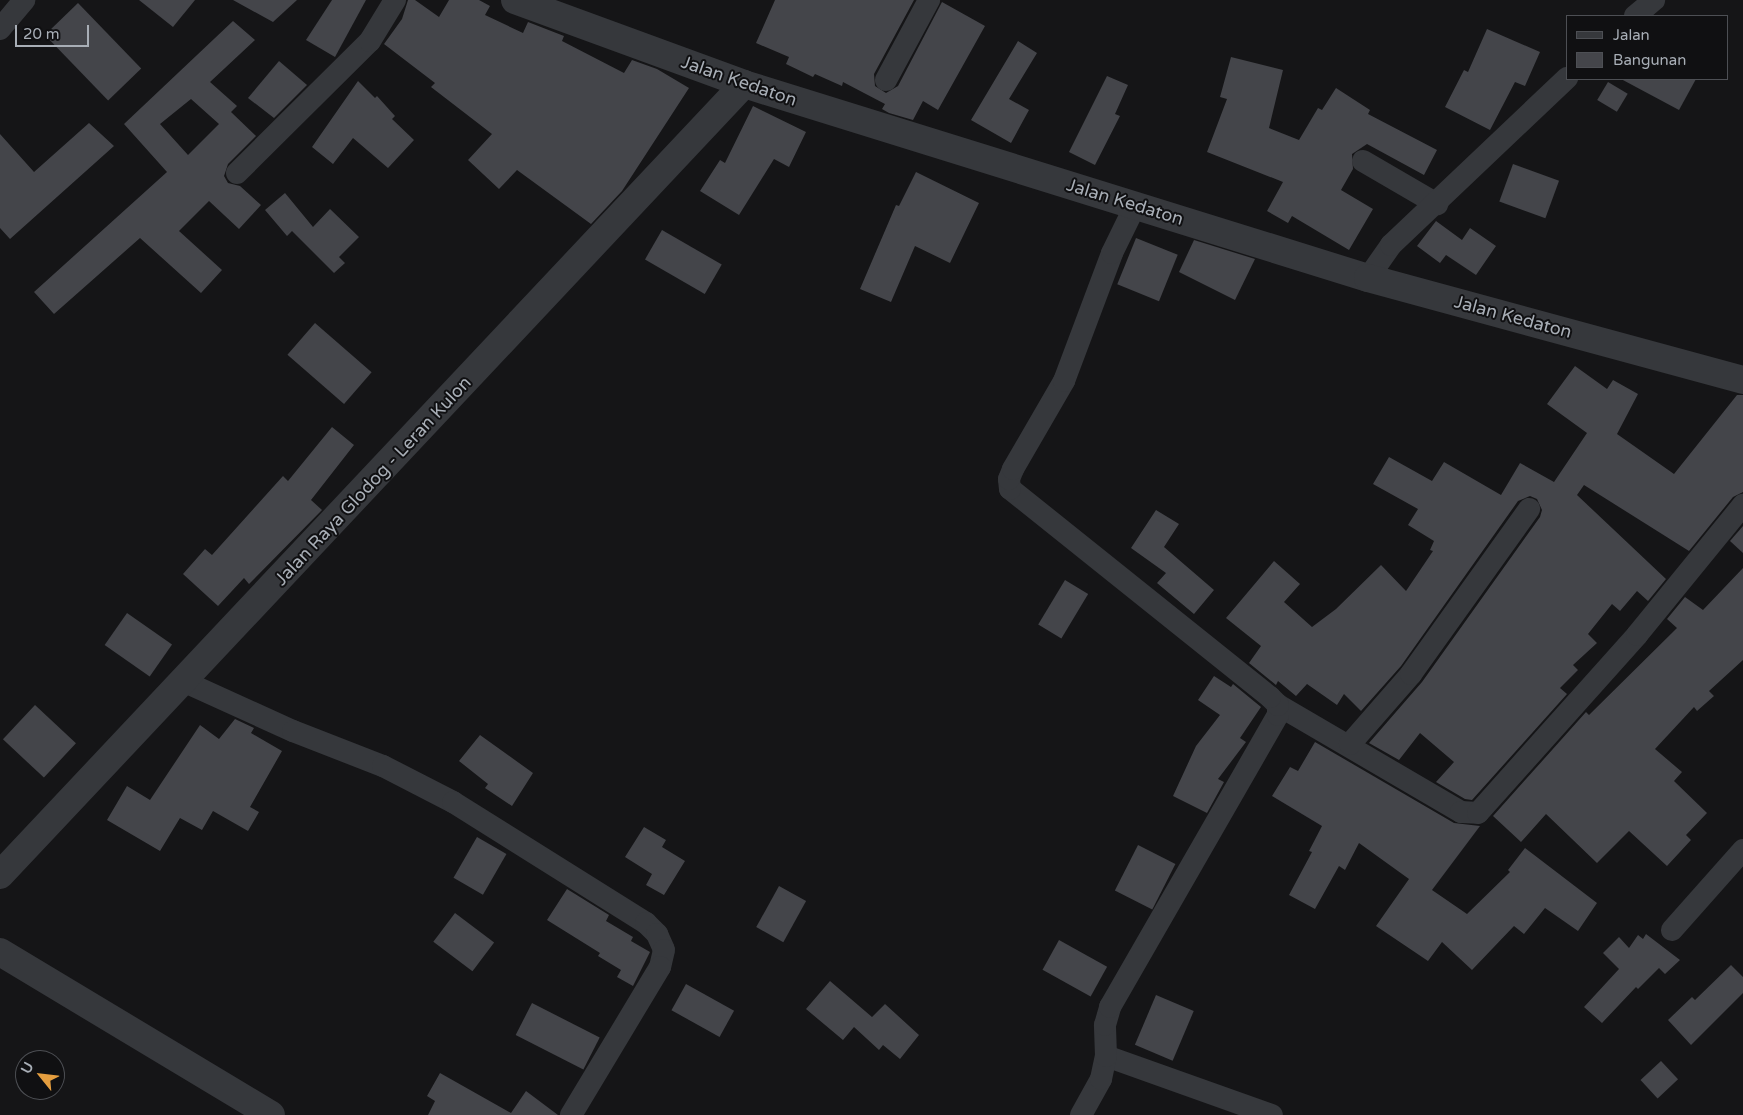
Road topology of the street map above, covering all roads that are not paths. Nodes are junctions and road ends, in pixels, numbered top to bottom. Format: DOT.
graph roads {
  1 [pos="24,0"];
  2 [pos="394,0"];
  3 [pos="515,0"];
  4 [pos="929,0"];
  5 [pos="1654,0"];
  6 [pos="1636,15"];
  7 [pos="0,29"];
  8 [pos="1566,79"];
  9 [pos="886,80"];
  10 [pos="744,84"];
  11 [pos="1363,161"];
  12 [pos="237,173"];
  13 [pos="1438,204"];
  14 [pos="1135,206"];
  15 [pos="1368,278"];
  16 [pos="1743,380"];
  17 [pos="1743,505"];
  18 [pos="1528,509"];
  19 [pos="185,682"];
  20 [pos="1278,705"];
  21 [pos="1350,744"];
  22 [pos="1743,850"];
  23 [pos="2,867"];
  24 [pos="1672,930"];
  25 [pos="0,952"];
  26 [pos="1106,1056"];
  27 [pos="271,1115"];
  28 [pos="571,1115"];
  29 [pos="1082,1115"];
  30 [pos="1272,1115"];
  1 -- 7 [label="street"];
  2 -- 12 [label="street"];
  3 -- 10 [label="street, Jalan Kedaton"];
  4 -- 9 [label="street"];
  5 -- 6 [label="street"];
  8 -- 13 [label="street"];
  10 -- 14 [label="street, Jalan Kedaton"];
  10 -- 19 [label="street, Jalan Raya Glodog - Leran Kulon"];
  11 -- 13 [label="street"];
  13 -- 15 [label="street"];
  14 -- 15 [label="street, Jalan Kedaton"];
  14 -- 20 [label="street"];
  15 -- 16 [label="street, Jalan Kedaton"];
  17 -- 21 [label="street"];
  18 -- 21 [label="street"];
  19 -- 23 [label="street, Jalan Raya Glodog - Leran Kulon"];
  19 -- 28 [label="street"];
  20 -- 21 [label="street"];
  20 -- 26 [label="street"];
  22 -- 24 [label="street"];
  25 -- 27 [label="street"];
  26 -- 29 [label="street"];
  26 -- 30 [label="street"];
}
